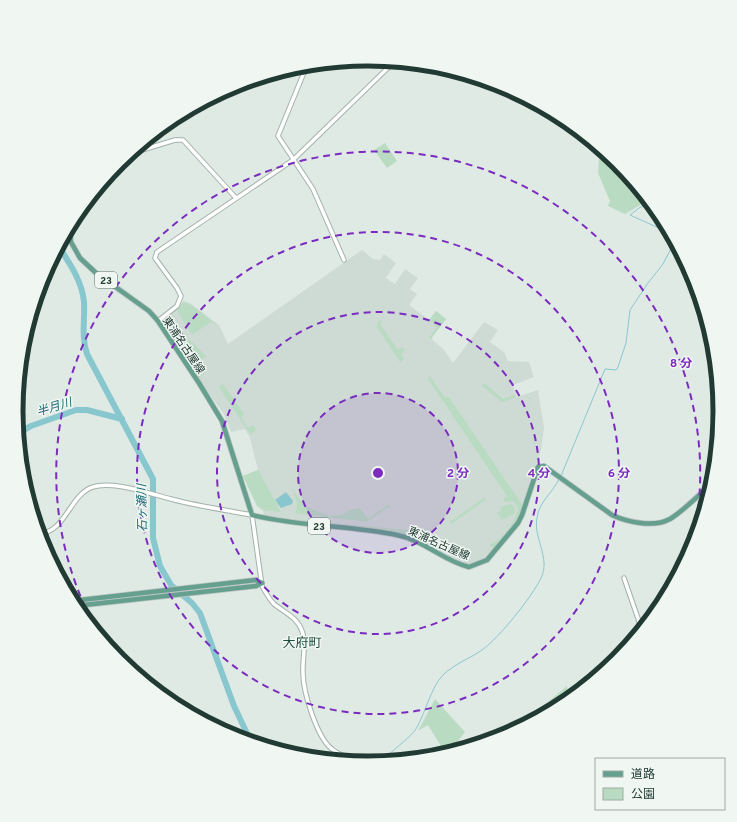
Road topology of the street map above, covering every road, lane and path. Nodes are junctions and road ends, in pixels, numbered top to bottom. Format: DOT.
graph roads {
  1 [pos="390,66"];
  2 [pos="304,71"];
  3 [pos="142,150"];
  4 [pos="293,160"];
  5 [pos="236,198"];
  6 [pos="70,236"];
  7 [pos="344,260"];
  8 [pos="158,321"];
  9 [pos="704,490"];
  10 [pos="252,516"];
  11 [pos="45,532"];
  12 [pos="624,578"];
  13 [pos="262,583"];
  14 [pos="79,600"];
  15 [pos="83,605"];
  16 [pos="640,624"];
  17 [pos="345,756"];
  1 -- 4 [label="street"];
  2 -- 4 [label="street"];
  3 -- 5 [label="street"];
  4 -- 5 [label="street"];
  4 -- 7 [label="street"];
  5 -- 8 [label="street"];
  6 -- 8 [label="main road, 東浦名古屋線 / 23"];
  8 -- 10 [label="main road, 東浦名古屋線 / 23"];
  9 -- 10 [label="main road, 東浦名古屋線 / 23"];
  10 -- 11 [label="street"];
  10 -- 13 [label="street"];
  12 -- 16 [label="street"];
  13 -- 14 [label="main road"];
  13 -- 15 [label="main road"];
  13 -- 17 [label="street"];
}
